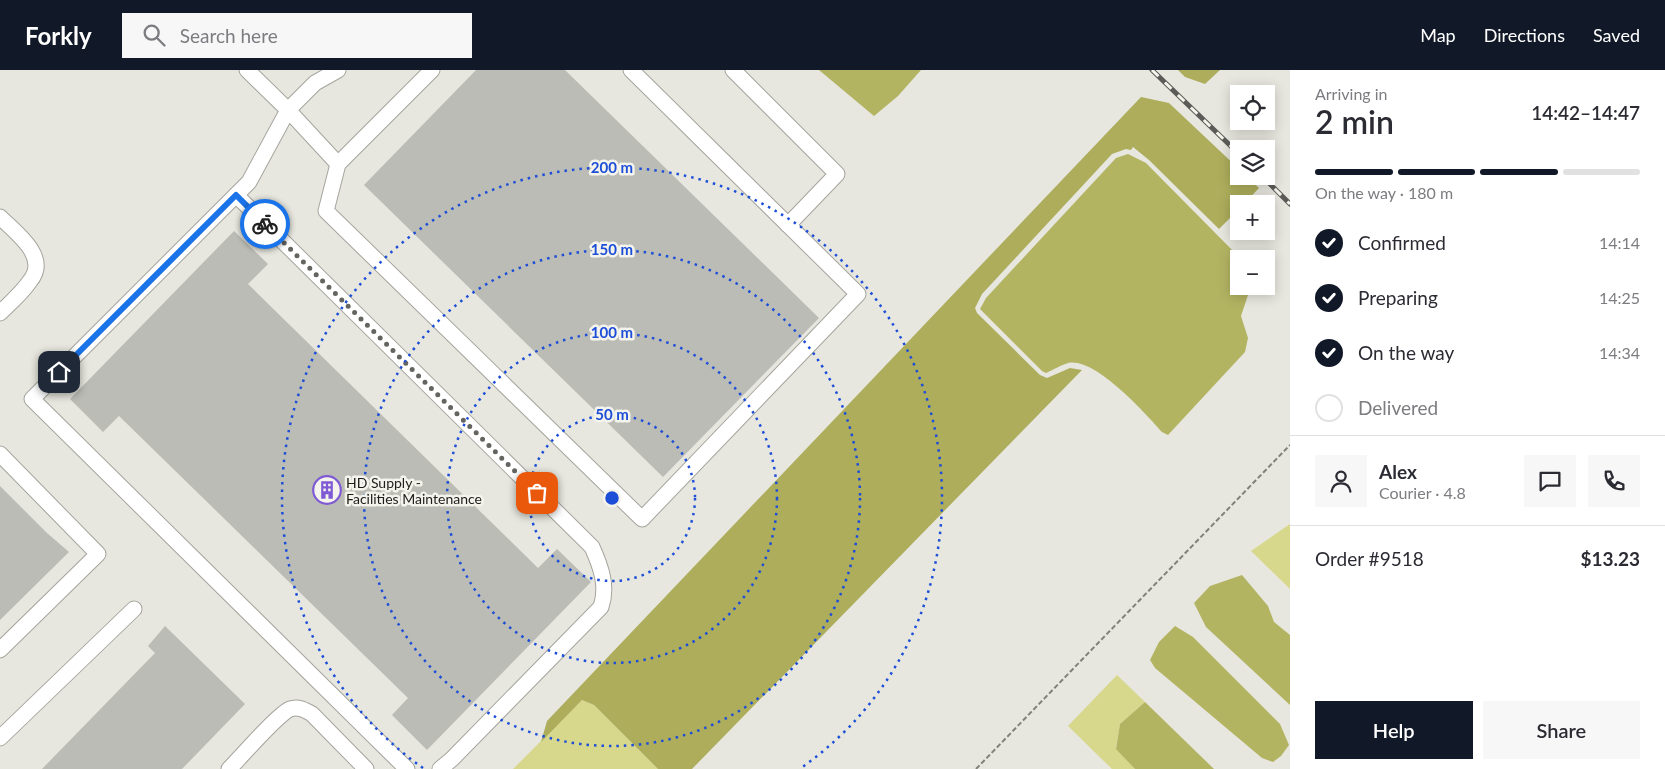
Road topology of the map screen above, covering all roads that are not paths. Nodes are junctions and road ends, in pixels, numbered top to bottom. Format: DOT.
graph roads {
  1 [pos="247,70"];
  2 [pos="432,70"];
  3 [pos="631,70"];
  4 [pos="733,70"];
  5 [pos="334,71"];
  6 [pos="289,113"];
  7 [pos="338,164"];
  8 [pos="236,195"];
  9 [pos="0,217"];
  10 [pos="788,225"];
  11 [pos="0,313"];
  12 [pos="0,454"];
  13 [pos="134,609"];
  14 [pos="0,650"];
  15 [pos="0,738"];
  16 [pos="229,769"];
  17 [pos="366,769"];
  18 [pos="407,769"];
  19 [pos="440,769"];
  1 -- 6 [label="street"];
  2 -- 7 [label="street"];
  3 -- 10 [label="street"];
  4 -- 10 [label="street"];
  5 -- 6 [label="street"];
  6 -- 7 [label="street"];
  6 -- 8 [label="street"];
  7 -- 10 [label="street"];
  8 -- 18 [label="street"];
  8 -- 19 [label="street"];
  9 -- 11 [label="street"];
  12 -- 14 [label="street"];
  13 -- 15 [label="street"];
  16 -- 17 [label="street"];
}
